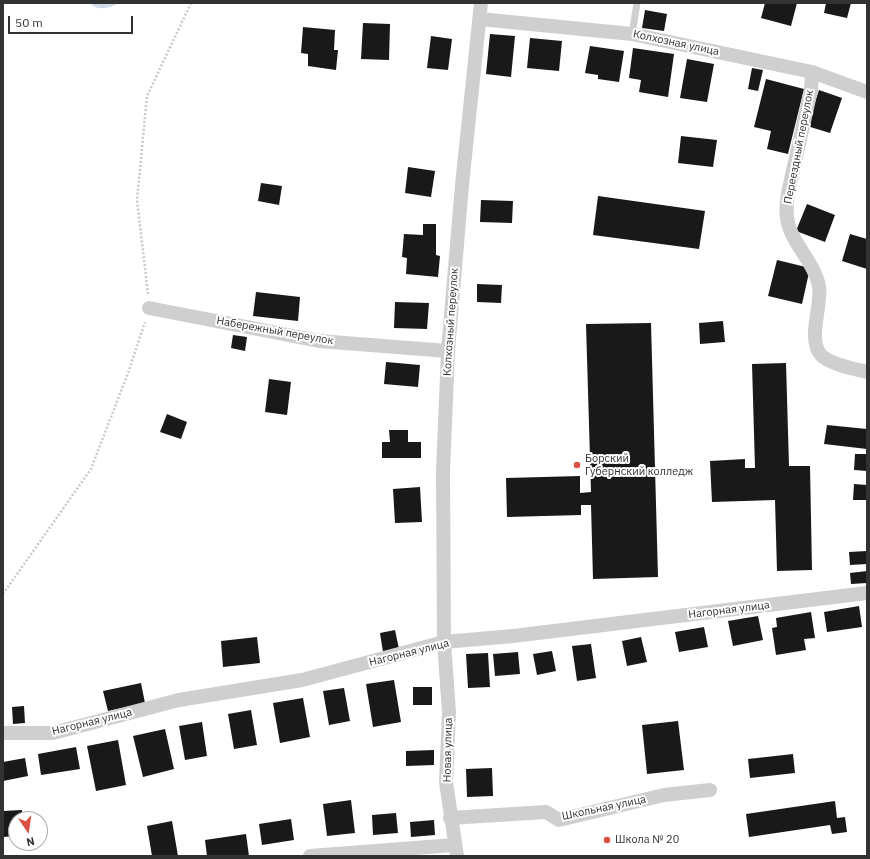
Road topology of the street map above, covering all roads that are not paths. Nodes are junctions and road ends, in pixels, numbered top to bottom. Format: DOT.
graph roads {
  1 [pos="481,3"];
  2 [pos="637,3"];
  3 [pos="480,19"];
  4 [pos="632,34"];
  5 [pos="812,72"];
  6 [pos="867,92"];
  7 [pos="149,308"];
  8 [pos="448,351"];
  9 [pos="867,372"];
  10 [pos="867,593"];
  11 [pos="444,642"];
  12 [pos="3,733"];
  13 [pos="710,790"];
  14 [pos="450,818"];
  15 [pos="456,851"];
  16 [pos="310,856"];
  1 -- 3 [label="street, Колхозный переулок"];
  2 -- 4 [label="lane"];
  3 -- 4 [label="street, Колхозная улица"];
  3 -- 8 [label="street, Колхозный переулок"];
  4 -- 5 [label="street, Колхозная улица"];
  5 -- 6 [label="street, Колхозная улица"];
  5 -- 9 [label="street, Переездный переулок"];
  7 -- 8 [label="street, Набережный переулок"];
  8 -- 11 [label="street, Колхозный переулок"];
  10 -- 11 [label="street, Нагорная улица"];
  11 -- 12 [label="street, Нагорная улица"];
  11 -- 14 [label="street, Новая улица"];
  13 -- 14 [label="street, Школьная улица"];
  14 -- 15 [label="street, Новая улица"];
  15 -- 16 [label="street"];
}
